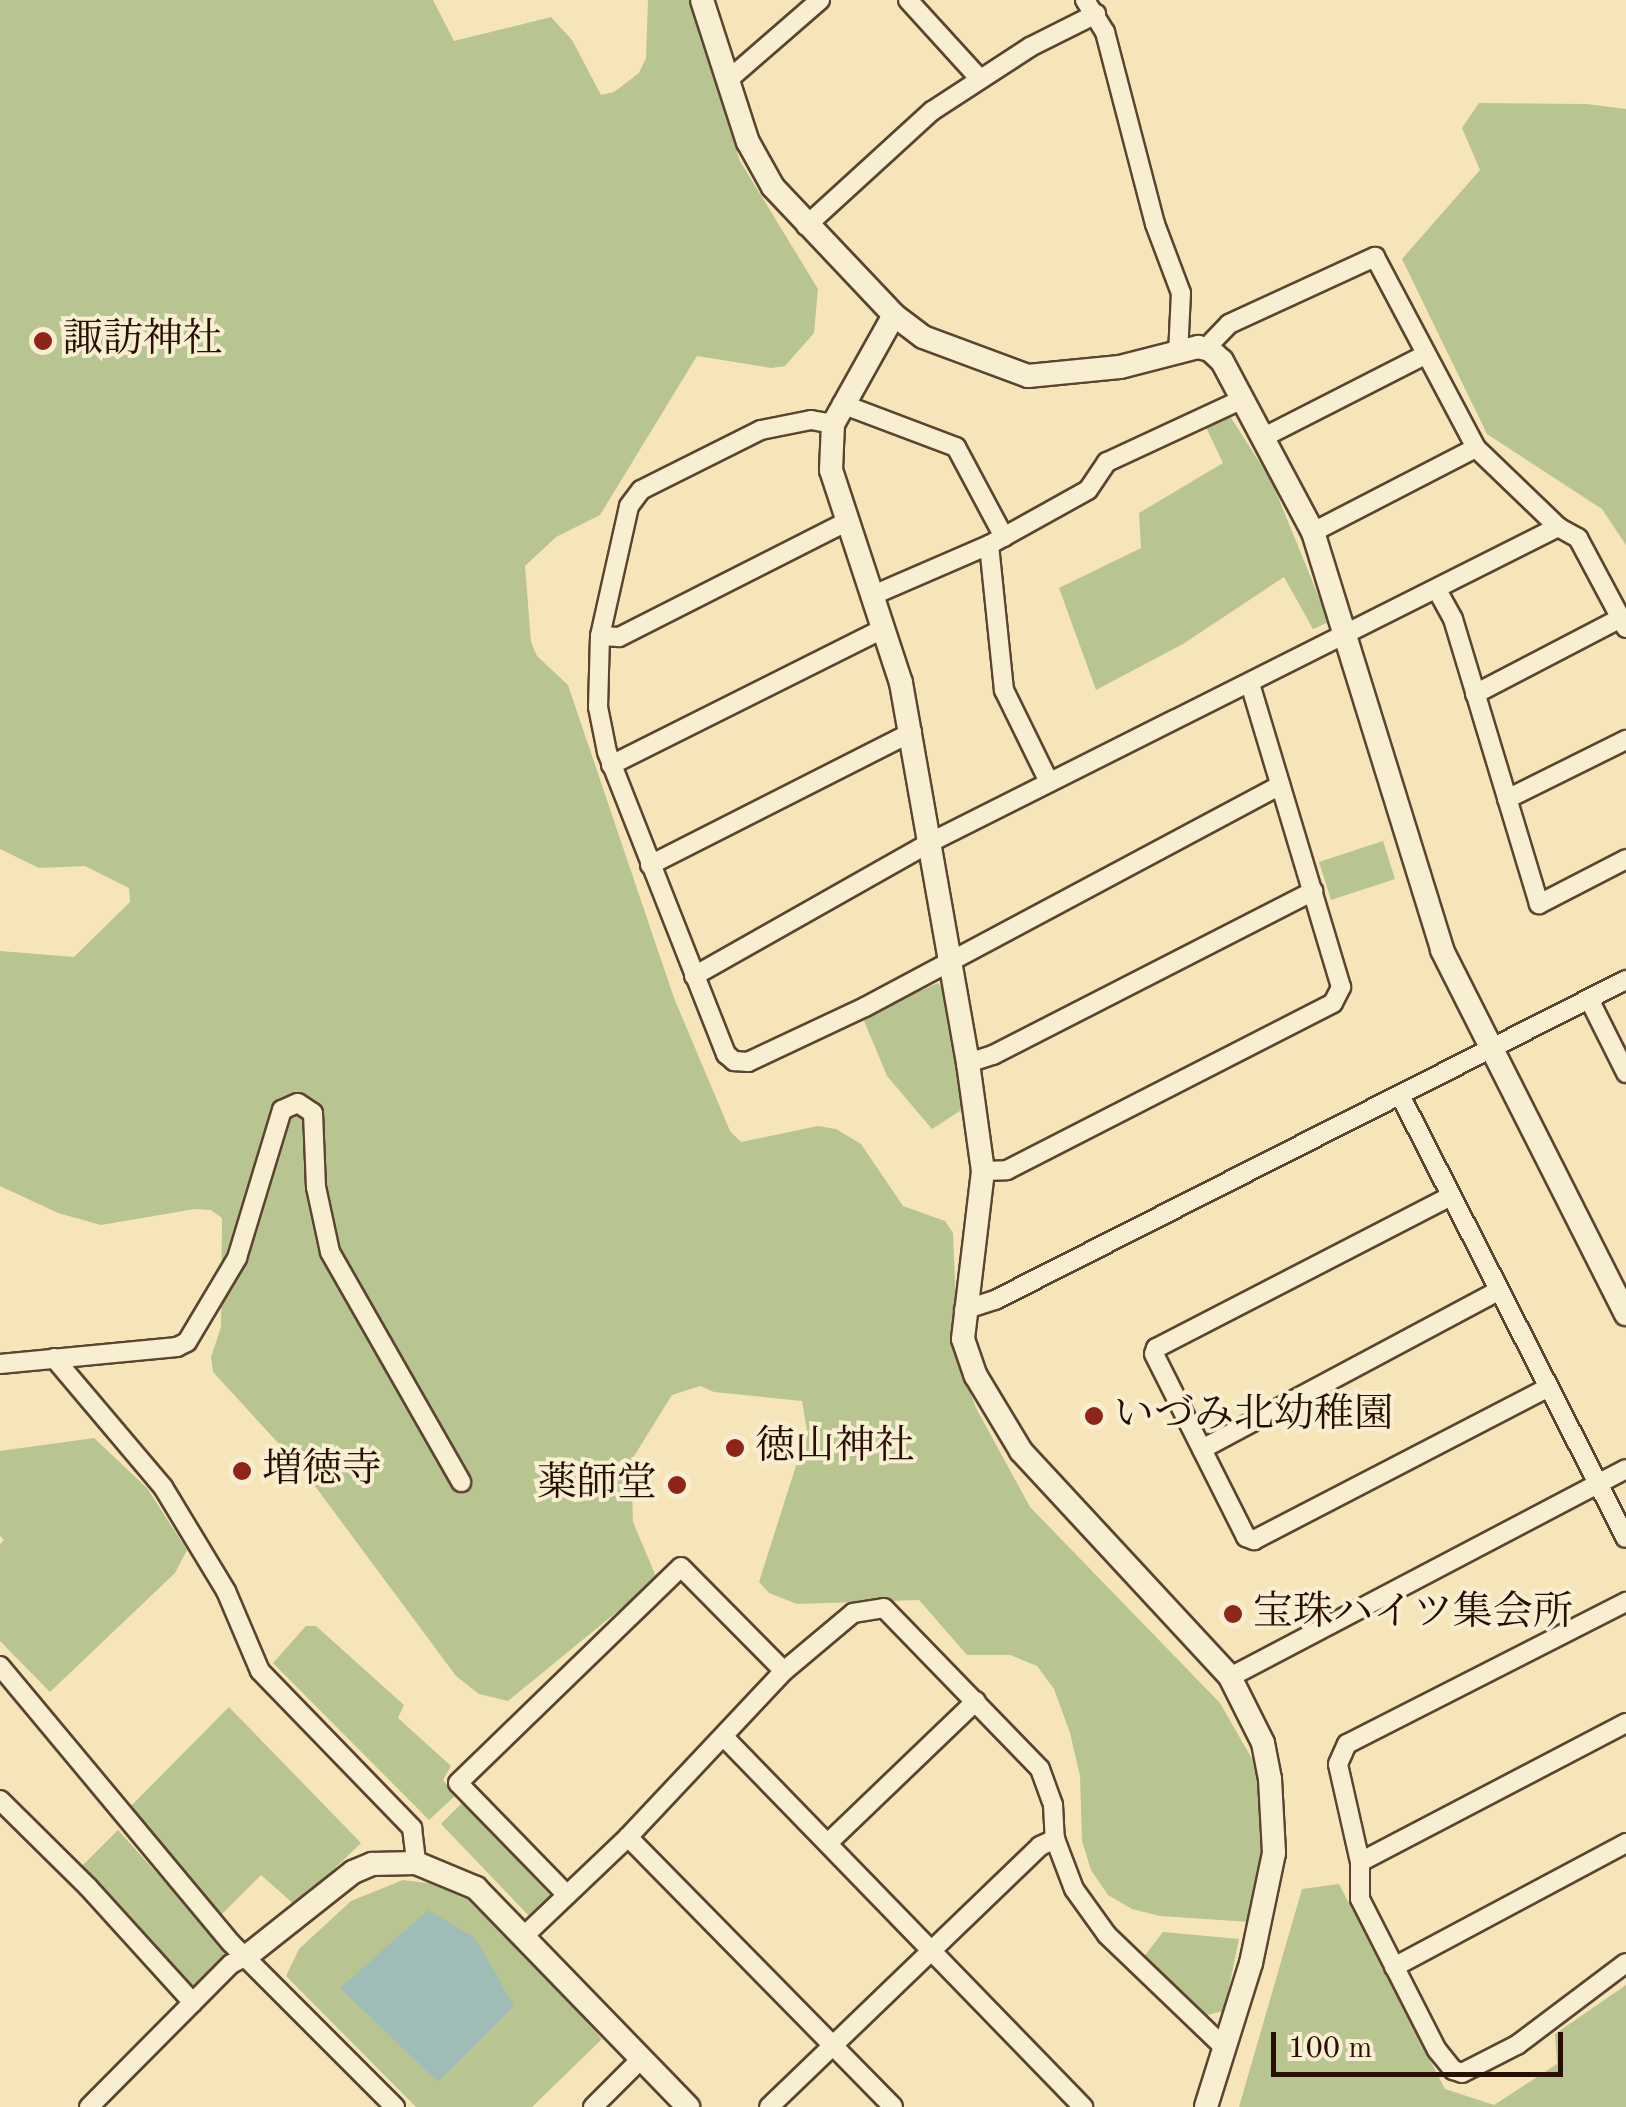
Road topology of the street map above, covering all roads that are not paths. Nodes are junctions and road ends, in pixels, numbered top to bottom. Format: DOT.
graph roads {
  1 [pos="820,0"];
  2 [pos="908,0"];
  3 [pos="705,2"];
  4 [pos="1091,7"];
  5 [pos="978,78"];
  6 [pos="728,80"];
  7 [pos="806,226"];
  8 [pos="894,316"];
  9 [pos="1206,348"];
  10 [pos="1178,354"];
  11 [pos="1426,354"];
  12 [pos="1244,398"];
  13 [pos="838,414"];
  14 [pos="1264,437"];
  15 [pos="1476,448"];
  16 [pos="848,521"];
  17 [pos="1558,527"];
  18 [pos="1314,532"];
  19 [pos="996,541"];
  20 [pos="1438,590"];
  21 [pos="871,596"];
  22 [pos="1623,623"];
  23 [pos="883,628"];
  24 [pos="1346,634"];
  25 [pos="600,636"];
  26 [pos="1250,683"];
  27 [pos="1476,694"];
  28 [pos="912,732"];
  29 [pos="1626,740"];
  30 [pos="611,764"];
  31 [pos="1048,782"];
  32 [pos="1280,785"];
  33 [pos="1507,799"];
  34 [pos="930,842"];
  35 [pos="1626,859"];
  36 [pos="650,865"];
  37 [pos="1314,891"];
  38 [pos="951,959"];
  39 [pos="694,976"];
  40 [pos="1626,980"];
  41 [pos="1588,1000"];
  42 [pos="1490,1048"];
  43 [pos="968,1063"];
  44 [pos="1626,1073"];
  45 [pos="1400,1095"];
  46 [pos="983,1171"];
  47 [pos="1451,1196"];
  48 [pos="1498,1291"];
  49 [pos="964,1310"];
  50 [pos="1626,1314"];
  51 [pos="54,1358"];
  52 [pos="0,1364"];
  53 [pos="1548,1388"];
  54 [pos="1202,1448"];
  55 [pos="1626,1470"];
  56 [pos="461,1482"];
  57 [pos="1598,1484"];
  58 [pos="1626,1538"];
  59 [pos="1626,1602"];
  60 [pos="0,1666"];
  61 [pos="784,1671"];
  62 [pos="1230,1678"];
  63 [pos="976,1701"];
  64 [pos="1626,1724"];
  65 [pos="724,1737"];
  66 [pos="0,1800"];
  67 [pos="628,1836"];
  68 [pos="1056,1840"];
  69 [pos="1626,1842"];
  70 [pos="828,1843"];
  71 [pos="416,1862"];
  72 [pos="1360,1862"];
  73 [pos="567,1895"];
  74 [pos="524,1937"];
  75 [pos="933,1951"];
  76 [pos="247,1956"];
  77 [pos="1626,1963"];
  78 [pos="1394,1967"];
  79 [pos="193,2003"];
  80 [pos="834,2046"];
  81 [pos="1225,2048"];
  82 [pos="640,2060"];
  83 [pos="89,2107"];
  84 [pos="395,2107"];
  85 [pos="593,2107"];
  86 [pos="688,2107"];
  87 [pos="768,2107"];
  88 [pos="893,2107"];
  89 [pos="1083,2107"];
  90 [pos="1206,2107"];
  1 -- 6 [label="street"];
  2 -- 5 [label="street"];
  3 -- 6 [label="street"];
  4 -- 5 [label="street"];
  4 -- 10 [label="street"];
  5 -- 7 [label="street"];
  6 -- 7 [label="street"];
  7 -- 8 [label="street"];
  8 -- 10 [label="street"];
  8 -- 13 [label="street"];
  9 -- 10 [label="street"];
  9 -- 11 [label="street"];
  9 -- 12 [label="street"];
  11 -- 14 [label="street"];
  11 -- 15 [label="street"];
  12 -- 14 [label="street"];
  12 -- 19 [label="street"];
  13 -- 16 [label="street"];
  13 -- 19 [label="street"];
  13 -- 25 [label="street"];
  14 -- 18 [label="street"];
  15 -- 17 [label="street"];
  15 -- 18 [label="street"];
  16 -- 21 [label="street"];
  16 -- 25 [label="street"];
  17 -- 20 [label="street"];
  17 -- 22 [label="street"];
  18 -- 24 [label="street"];
  19 -- 21 [label="street"];
  19 -- 31 [label="street"];
  20 -- 24 [label="street"];
  20 -- 27 [label="street"];
  21 -- 23 [label="street"];
  22 -- 27 [label="street"];
  23 -- 28 [label="street"];
  23 -- 30 [label="street"];
  24 -- 26 [label="street"];
  24 -- 42 [label="street"];
  25 -- 30 [label="street"];
  26 -- 31 [label="street"];
  26 -- 32 [label="street"];
  27 -- 33 [label="street"];
  28 -- 34 [label="street"];
  28 -- 36 [label="street"];
  29 -- 33 [label="street"];
  30 -- 36 [label="street"];
  31 -- 34 [label="street"];
  32 -- 37 [label="street"];
  32 -- 38 [label="street"];
  33 -- 35 [label="street"];
  34 -- 38 [label="street"];
  34 -- 39 [label="street"];
  36 -- 39 [label="street"];
  37 -- 43 [label="street"];
  37 -- 46 [label="street"];
  38 -- 39 [label="street"];
  38 -- 43 [label="street"];
  40 -- 41 [label="street"];
  41 -- 42 [label="street"];
  41 -- 44 [label="street"];
  42 -- 45 [label="street"];
  42 -- 50 [label="street"];
  43 -- 46 [label="street"];
  45 -- 47 [label="street"];
  45 -- 49 [label="street"];
  46 -- 49 [label="street"];
  47 -- 48 [label="street"];
  47 -- 54 [label="street"];
  48 -- 53 [label="street"];
  48 -- 54 [label="street"];
  49 -- 62 [label="street"];
  51 -- 52 [label="street"];
  51 -- 56 [label="street"];
  51 -- 71 [label="street"];
  53 -- 54 [label="street"];
  53 -- 57 [label="street"];
  55 -- 57 [label="street"];
  57 -- 58 [label="street"];
  57 -- 62 [label="street"];
  59 -- 72 [label="street"];
  60 -- 76 [label="street"];
  61 -- 63 [label="street"];
  61 -- 65 [label="street"];
  61 -- 73 [label="street"];
  62 -- 81 [label="street"];
  63 -- 68 [label="street"];
  63 -- 70 [label="street"];
  64 -- 72 [label="street"];
  65 -- 67 [label="street"];
  65 -- 70 [label="street"];
  66 -- 79 [label="street"];
  67 -- 73 [label="street"];
  67 -- 80 [label="street"];
  68 -- 75 [label="street"];
  68 -- 81 [label="street"];
  69 -- 78 [label="street"];
  70 -- 75 [label="street"];
  71 -- 74 [label="street"];
  71 -- 76 [label="street"];
  72 -- 78 [label="street"];
  73 -- 74 [label="street"];
  74 -- 82 [label="street"];
  75 -- 80 [label="street"];
  75 -- 89 [label="street"];
  76 -- 79 [label="street"];
  76 -- 84 [label="street"];
  77 -- 78 [label="street"];
  79 -- 83 [label="street"];
  80 -- 87 [label="street"];
  80 -- 88 [label="street"];
  81 -- 90 [label="street"];
  82 -- 85 [label="street"];
  82 -- 86 [label="street"];
}
